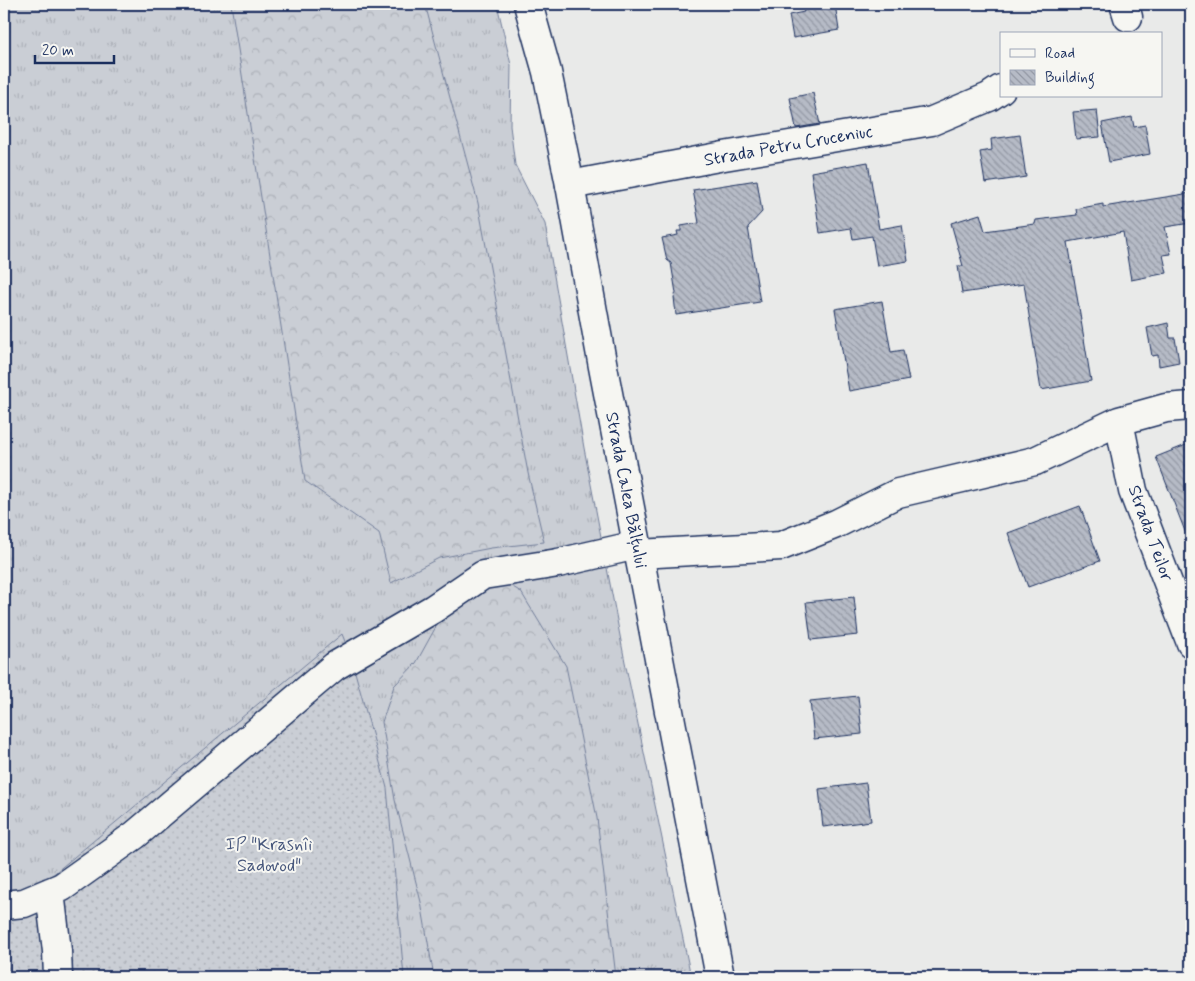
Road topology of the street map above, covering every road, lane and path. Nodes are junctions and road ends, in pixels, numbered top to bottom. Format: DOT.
graph roads {
  1 [pos="528,4"];
  2 [pos="1000,90"];
  3 [pos="570,185"];
  4 [pos="1191,406"];
  5 [pos="1119,421"];
  6 [pos="638,549"];
  7 [pos="1191,643"];
  8 [pos="50,892"];
  9 [pos="4,905"];
  10 [pos="58,977"];
  11 [pos="720,977"];
  1 -- 3 [label="street, Strada Calea Bălțului"];
  2 -- 3 [label="street, Strada Petru Cruceniuc"];
  3 -- 6 [label="street, Strada Calea Bălțului"];
  4 -- 5 [label="street"];
  5 -- 6 [label="street"];
  5 -- 7 [label="street, Strada Teilor"];
  6 -- 8 [label="street"];
  6 -- 11 [label="street, Strada Calea Bălțului"];
  8 -- 9 [label="street"];
  8 -- 10 [label="street"];
}
